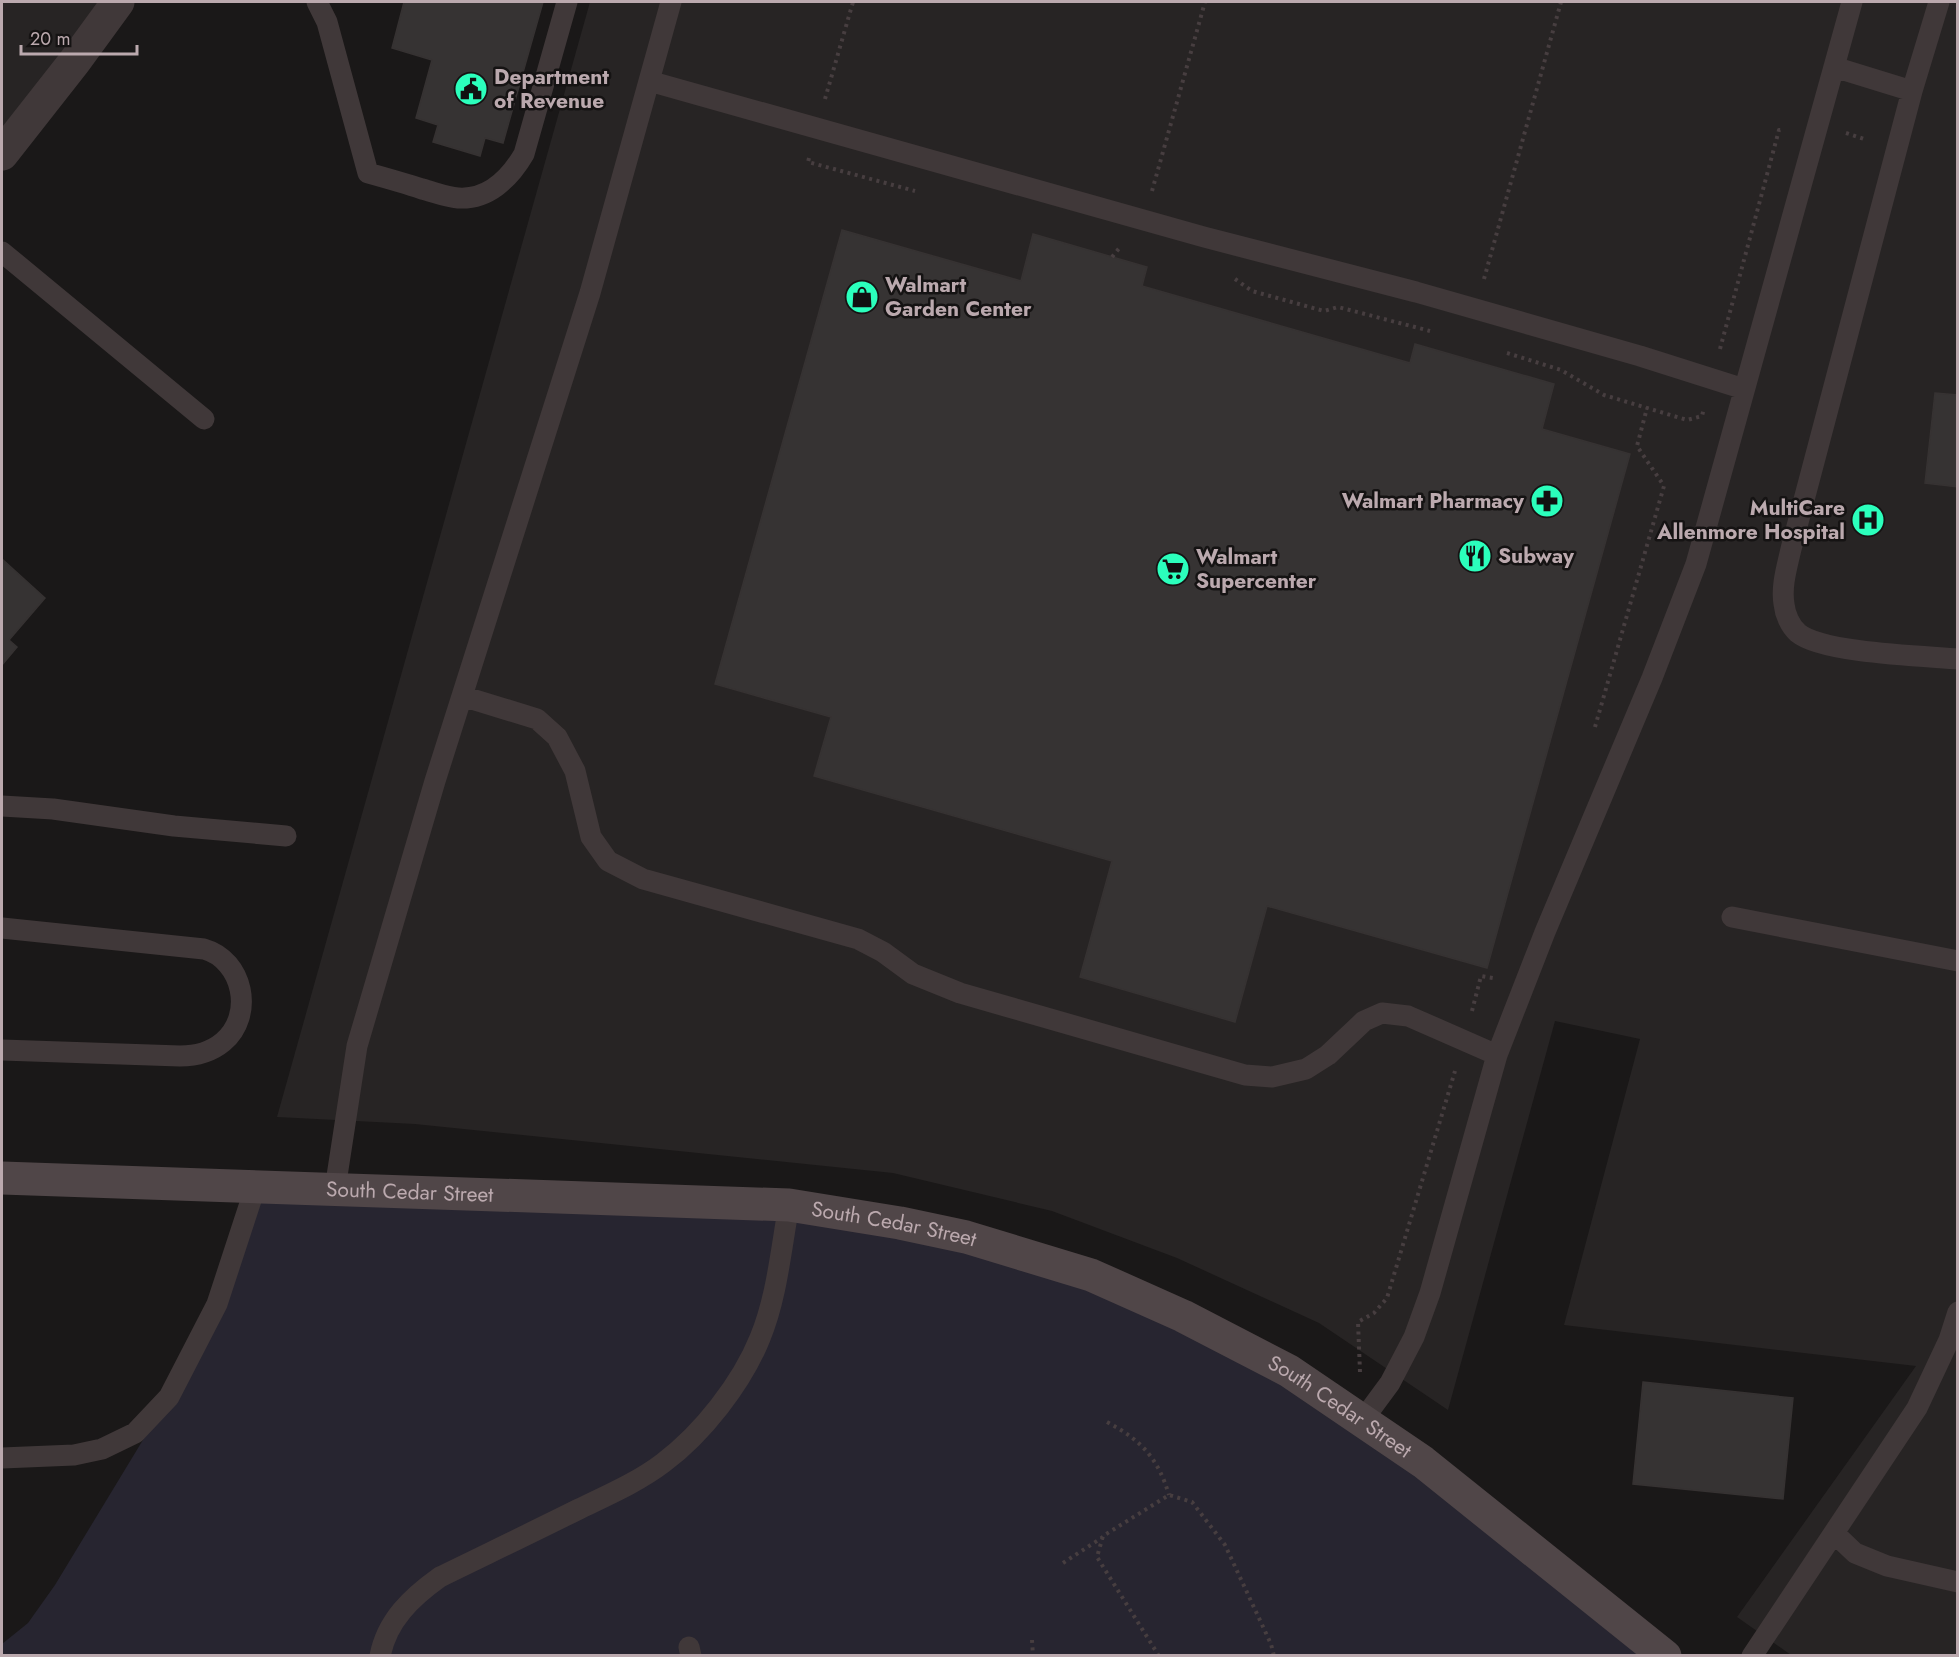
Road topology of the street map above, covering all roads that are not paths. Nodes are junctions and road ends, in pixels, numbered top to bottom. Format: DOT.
graph roads {
  1 [pos="118,2"];
  2 [pos="317,2"];
  3 [pos="567,2"];
  4 [pos="671,2"];
  5 [pos="1852,2"];
  6 [pos="1939,2"];
  7 [pos="1834,67"];
  8 [pos="649,81"];
  9 [pos="1912,91"];
  10 [pos="2,154"];
  11 [pos="2,252"];
  12 [pos="1744,389"];
  13 [pos="204,419"];
  14 [pos="1958,659"];
  15 [pos="462,696"];
  16 [pos="2,806"];
  17 [pos="286,836"];
  18 [pos="1732,917"];
  19 [pos="2,928"];
  20 [pos="1958,962"];
  21 [pos="2,1050"];
  22 [pos="1497,1055"];
  23 [pos="2,1178"];
  24 [pos="256,1185"];
  25 [pos="334,1189"];
  26 [pos="789,1205"];
  27 [pos="1958,1312"];
  28 [pos="1362,1421"];
  29 [pos="2,1458"];
  30 [pos="1834,1533"];
  31 [pos="1958,1582"];
  32 [pos="380,1656"];
  33 [pos="1665,1656"];
  34 [pos="1752,1656"];
  1 -- 10 [label="street"];
  2 -- 3 [label="lane"];
  4 -- 8 [label="lane"];
  5 -- 7 [label="lane"];
  6 -- 9 [label="lane"];
  7 -- 9 [label="lane"];
  7 -- 12 [label="lane"];
  8 -- 12 [label="lane"];
  8 -- 15 [label="lane"];
  9 -- 14 [label="lane"];
  11 -- 13 [label="lane"];
  12 -- 22 [label="lane"];
  15 -- 22 [label="lane"];
  15 -- 25 [label="lane"];
  16 -- 17 [label="lane"];
  18 -- 20 [label="lane"];
  19 -- 21 [label="lane"];
  22 -- 28 [label="lane"];
  23 -- 24 [label="main road, South Cedar Street"];
  24 -- 25 [label="main road, South Cedar Street"];
  24 -- 29 [label="lane"];
  25 -- 26 [label="main road, South Cedar Street"];
  26 -- 28 [label="main road, South Cedar Street"];
  26 -- 32 [label="lane"];
  27 -- 30 [label="lane"];
  28 -- 33 [label="main road, South Cedar Street"];
  30 -- 31 [label="lane"];
  30 -- 34 [label="lane"];
}
